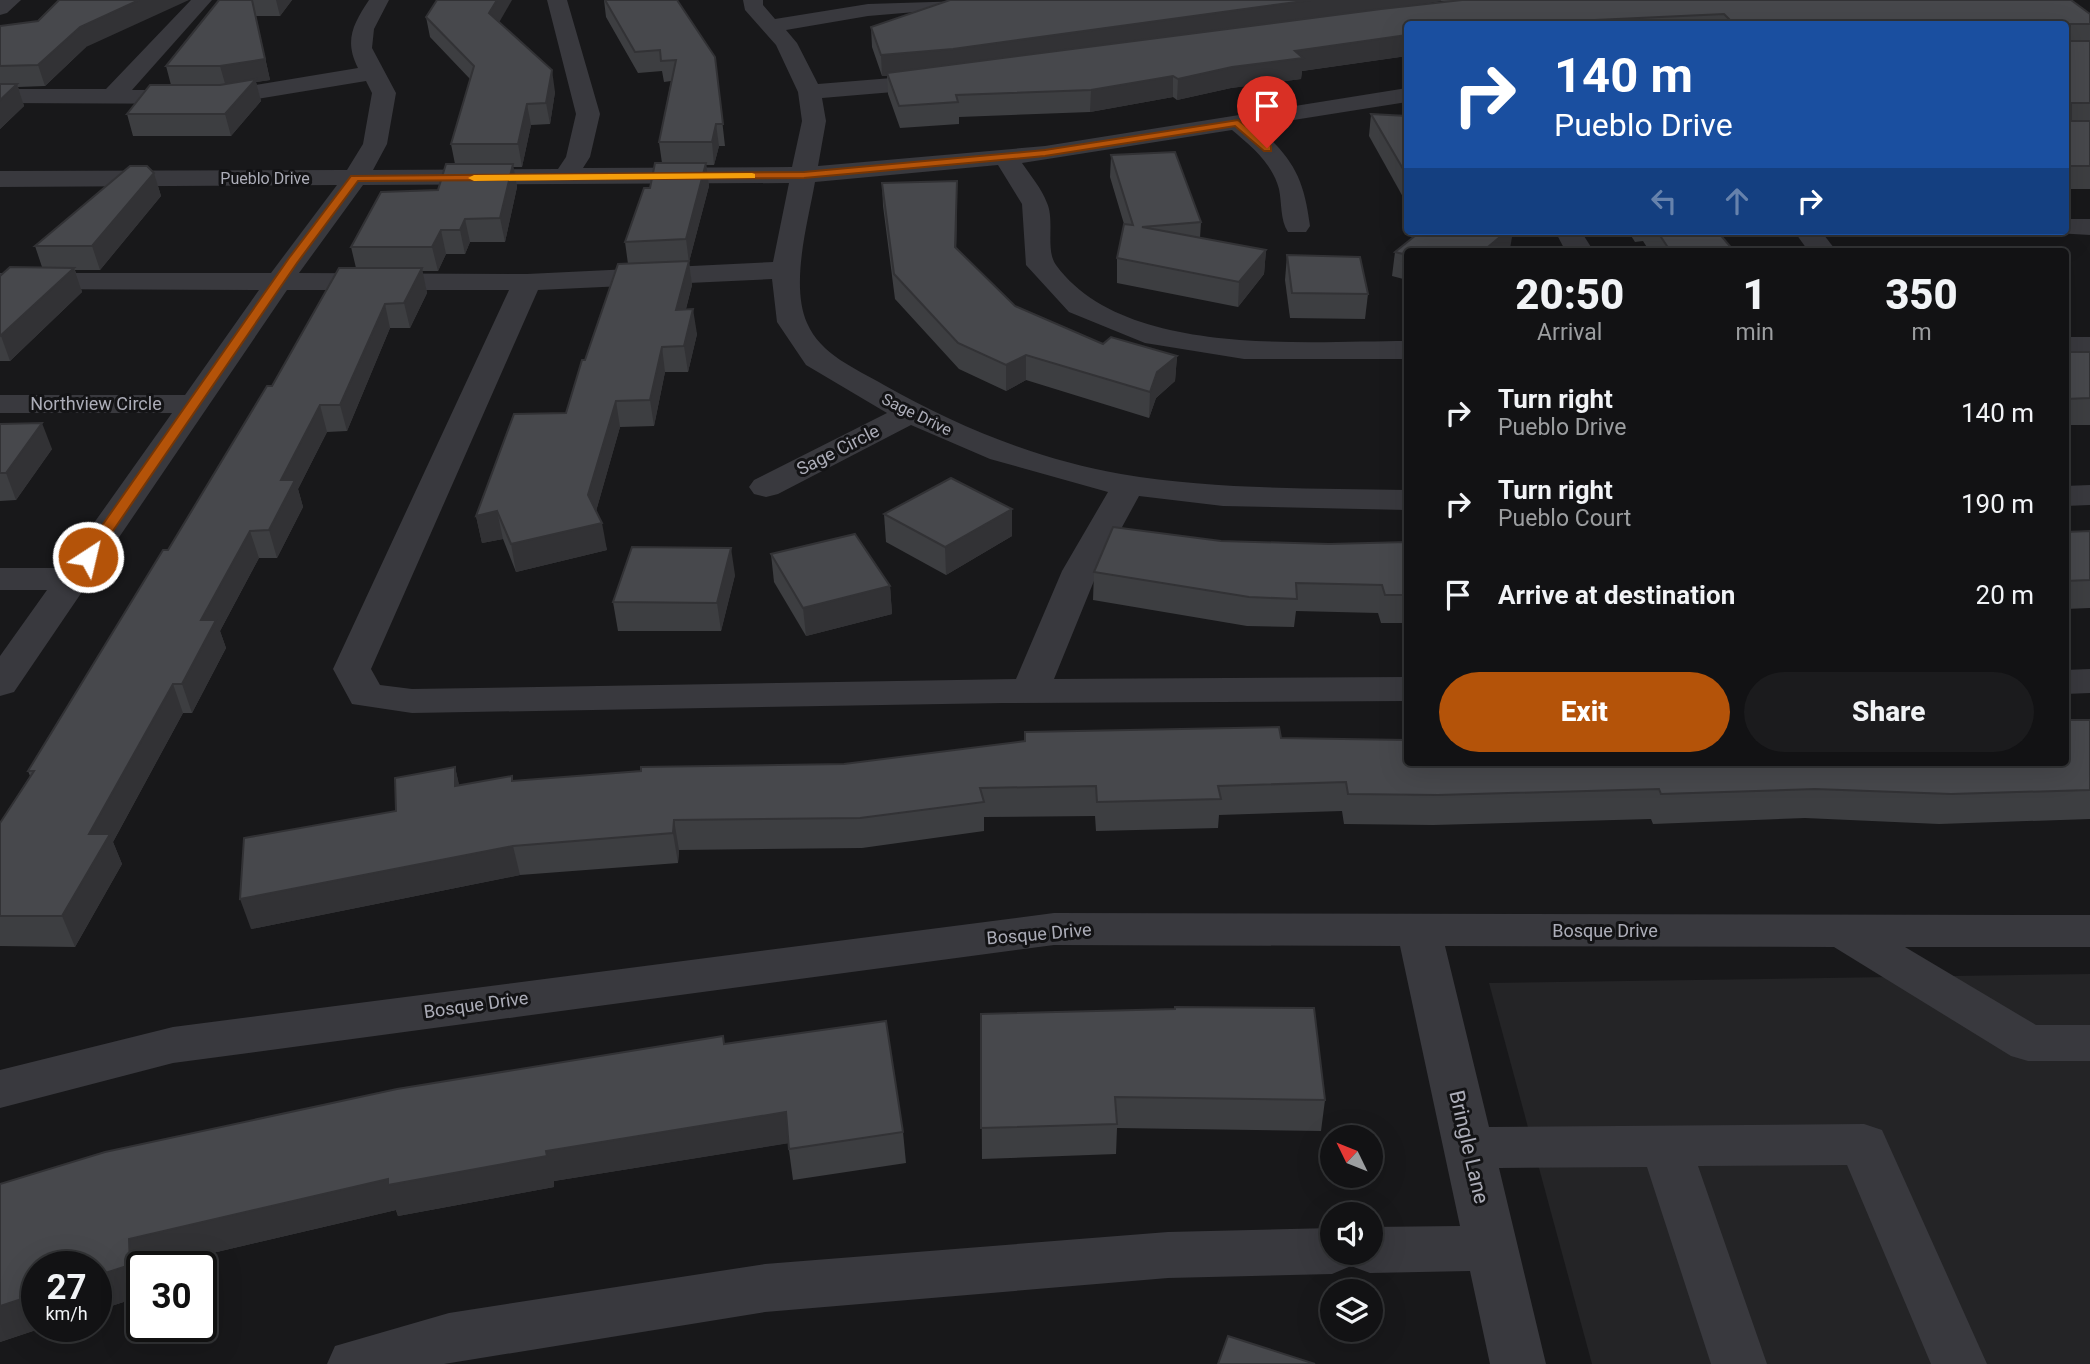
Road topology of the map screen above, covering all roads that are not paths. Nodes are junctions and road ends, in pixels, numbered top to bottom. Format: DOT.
graph roads {
  1 [pos="12,0"];
  2 [pos="202,0"];
  3 [pos="379,0"];
  4 [pos="557,0"];
  5 [pos="753,0"];
  6 [pos="987,0"];
  7 [pos="0,9"];
  8 [pos="769,26"];
  9 [pos="371,73"];
  10 [pos="968,78"];
  11 [pos="810,92"];
  12 [pos="114,95"];
  13 [pos="1404,95"];
  14 [pos="0,96"];
  15 [pos="1238,123"];
  16 [pos="1005,156"];
  17 [pos="804,175"];
  18 [pos="355,178"];
  19 [pos="564,178"];
  20 [pos="0,179"];
  21 [pos="1297,226"];
  22 [pos="2069,227"];
  23 [pos="2090,227"];
  24 [pos="785,270"];
  25 [pos="279,280"];
  26 [pos="0,281"];
  27 [pos="527,282"];
  28 [pos="2069,346"];
  29 [pos="2090,346"];
  30 [pos="1404,350"];
  31 [pos="0,404"];
  32 [pos="193,404"];
  33 [pos="910,413"];
  34 [pos="1129,485"];
  35 [pos="766,487"];
  36 [pos="2090,495"];
  37 [pos="2069,496"];
  38 [pos="1404,500"];
  39 [pos="0,579"];
  40 [pos="72,579"];
  41 [pos="2090,681"];
  42 [pos="2069,682"];
  43 [pos="0,684"];
  44 [pos="1404,689"];
  45 [pos="1030,691"];
  46 [pos="1419,930"];
  47 [pos="2090,930"];
  48 [pos="1843,932"];
  49 [pos="2090,1043"];
  50 [pos="0,1089"];
  51 [pos="1666,1146"];
  52 [pos="1469,1148"];
  53 [pos="1492,1248"];
  54 [pos="1383,1250"];
  55 [pos="1320,1251"];
  56 [pos="355,1364"];
  57 [pos="1518,1364"];
  58 [pos="1739,1364"];
  59 [pos="1959,1364"];
  1 -- 7 [label="street"];
  2 -- 12 [label="street"];
  3 -- 9 [label="street"];
  4 -- 19 [label="street"];
  5 -- 8 [label="street, Sage Drive"];
  6 -- 8 [label="street"];
  8 -- 11 [label="street, Sage Drive"];
  9 -- 12 [label="street"];
  9 -- 18 [label="street"];
  10 -- 11 [label="street"];
  11 -- 17 [label="street, Sage Drive"];
  12 -- 14 [label="street"];
  13 -- 15 [label="street, Pueblo Drive"];
  15 -- 16 [label="street, Pueblo Drive"];
  15 -- 21 [label="street"];
  16 -- 17 [label="street, Pueblo Drive"];
  16 -- 30 [label="street"];
  17 -- 19 [label="street, Pueblo Drive"];
  17 -- 24 [label="street, Sage Drive"];
  18 -- 19 [label="street, Pueblo Drive"];
  18 -- 20 [label="street, Pueblo Drive"];
  18 -- 25 [label="street"];
  22 -- 23 [label="street"];
  24 -- 27 [label="street"];
  24 -- 33 [label="street, Sage Drive"];
  25 -- 26 [label="street"];
  25 -- 27 [label="street"];
  25 -- 32 [label="street"];
  27 -- 45 [label="street"];
  28 -- 29 [label="street"];
  31 -- 32 [label="street, Northview Circle"];
  32 -- 40 [label="street"];
  33 -- 34 [label="street, Sage Drive"];
  33 -- 35 [label="street, Sage Circle"];
  34 -- 38 [label="street, Sage Drive"];
  34 -- 45 [label="street"];
  36 -- 37 [label="street"];
  39 -- 40 [label="street"];
  40 -- 43 [label="street"];
  41 -- 42 [label="street"];
  44 -- 45 [label="street"];
  46 -- 48 [label="street, Bosque Drive"];
  46 -- 50 [label="street, Bosque Drive"];
  46 -- 52 [label="street, Bringle Lane"];
  47 -- 48 [label="street, Bosque Drive"];
  48 -- 49 [label="street"];
  51 -- 52 [label="street"];
  51 -- 58 [label="street"];
  51 -- 59 [label="street"];
  52 -- 53 [label="street, Bringle Lane"];
  53 -- 54 [label="street"];
  53 -- 57 [label="street, Bringle Lane"];
  55 -- 56 [label="street"];
}
